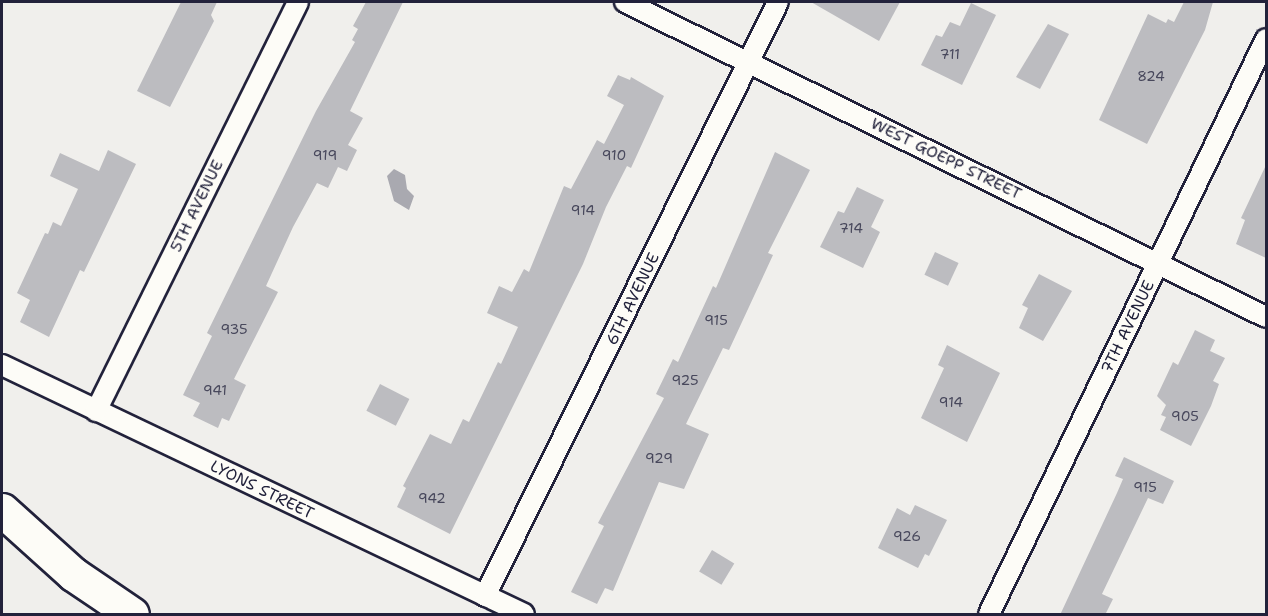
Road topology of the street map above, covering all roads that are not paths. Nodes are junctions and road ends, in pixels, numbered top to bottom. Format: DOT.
graph roads {
  1 [pos="298,2"];
  2 [pos="625,2"];
  3 [pos="778,2"];
  4 [pos="1266,39"];
  5 [pos="749,62"];
  6 [pos="1158,264"];
  7 [pos="1266,317"];
  8 [pos="2,365"];
  9 [pos="96,411"];
  10 [pos="2,510"];
  11 [pos="485,596"];
  12 [pos="132,615"];
  13 [pos="524,615"];
  14 [pos="989,615"];
  1 -- 9 [label="street, 5TH AVENUE"];
  2 -- 5 [label="street, WEST GOEPP STREET"];
  3 -- 5 [label="street, 6TH AVENUE"];
  4 -- 6 [label="street, 7TH AVENUE"];
  5 -- 6 [label="street, WEST GOEPP STREET"];
  5 -- 11 [label="street, 6TH AVENUE"];
  6 -- 7 [label="street, WEST GOEPP STREET"];
  6 -- 14 [label="street, 7TH AVENUE"];
  8 -- 9 [label="street, LYONS STREET"];
  9 -- 11 [label="street, LYONS STREET"];
  10 -- 12 [label="highway"];
  11 -- 13 [label="street, LYONS STREET"];
}
